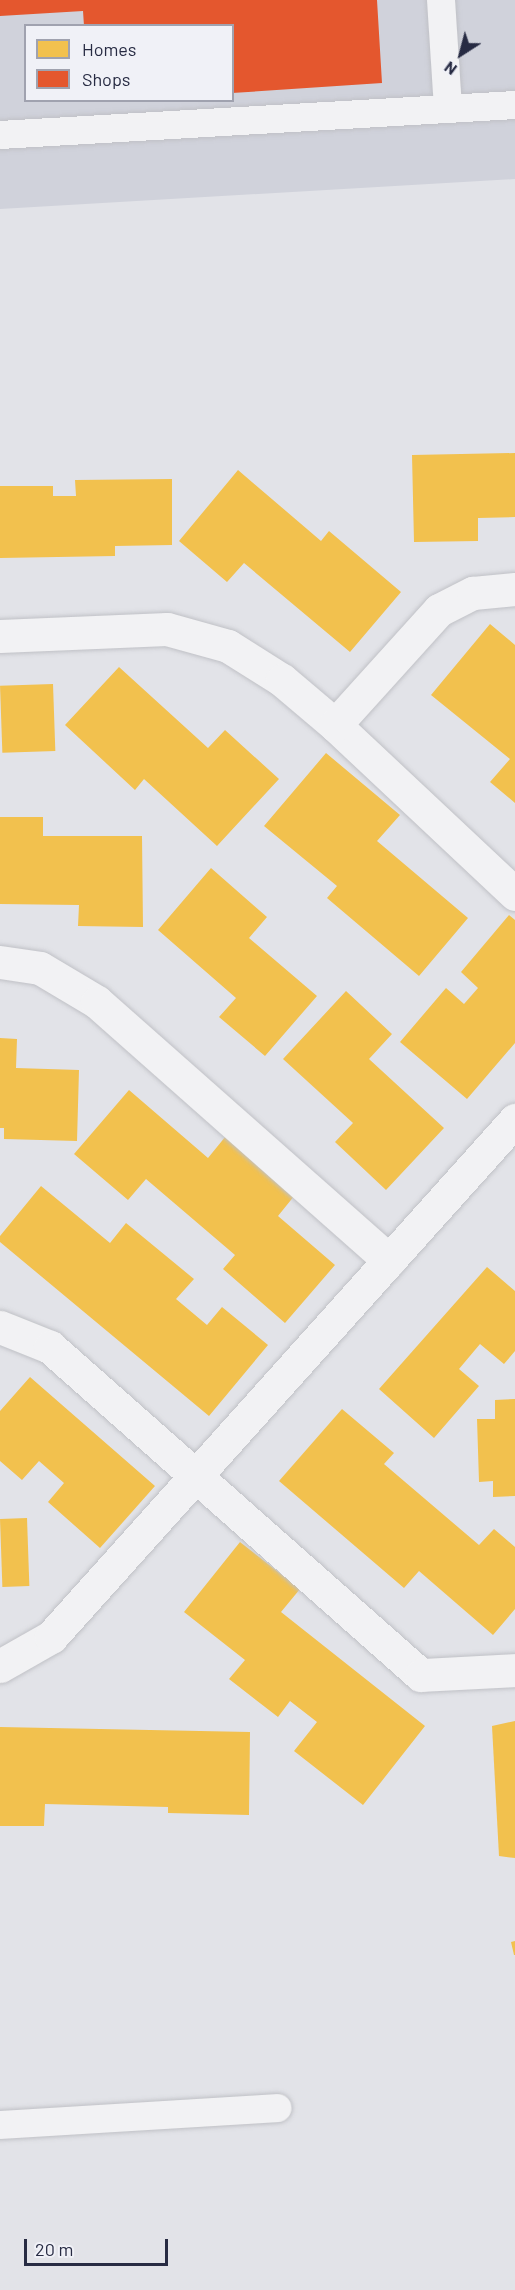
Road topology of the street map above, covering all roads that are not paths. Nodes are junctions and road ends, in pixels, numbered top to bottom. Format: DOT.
graph roads {
  1 [pos="441,0"];
  2 [pos="515,105"];
  3 [pos="448,109"];
  4 [pos="0,135"];
  5 [pos="515,589"];
  6 [pos="0,636"];
  7 [pos="334,725"];
  8 [pos="515,894"];
  9 [pos="0,962"];
  10 [pos="515,1120"];
  11 [pos="388,1260"];
  12 [pos="0,1327"];
  13 [pos="196,1473"];
  14 [pos="0,1666"];
  15 [pos="515,1670"];
  16 [pos="277,2108"];
  17 [pos="0,2125"];
  1 -- 3 [label="lane"];
  2 -- 3 [label="lane"];
  3 -- 4 [label="lane"];
  5 -- 7 [label="street"];
  6 -- 7 [label="street"];
  7 -- 8 [label="street"];
  9 -- 11 [label="street"];
  10 -- 11 [label="street"];
  11 -- 13 [label="street"];
  12 -- 13 [label="street"];
  13 -- 14 [label="street"];
  13 -- 15 [label="street"];
  16 -- 17 [label="lane"];
}
